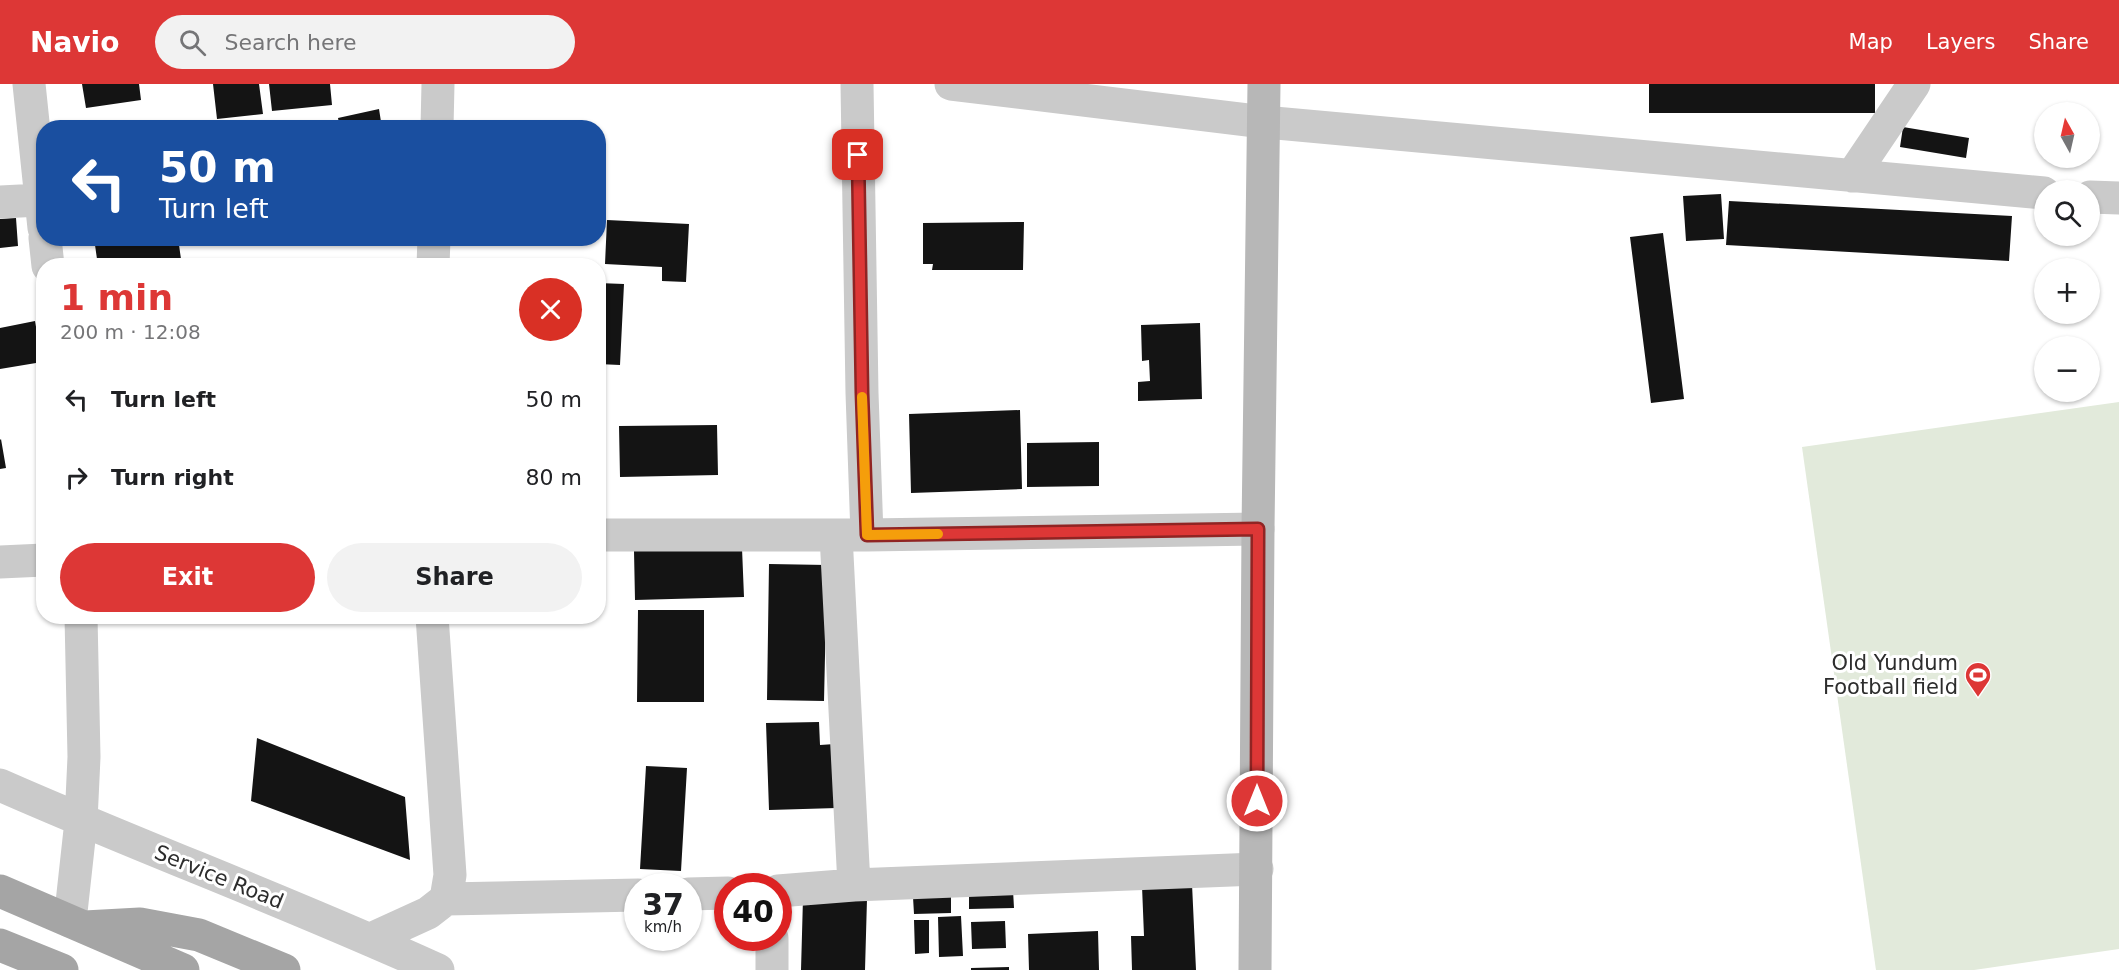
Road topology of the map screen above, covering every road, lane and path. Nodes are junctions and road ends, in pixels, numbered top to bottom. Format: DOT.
graph roads {
  1 [pos="29,84"];
  2 [pos="438,84"];
  3 [pos="857,84"];
  4 [pos="951,84"];
  5 [pos="1264,84"];
  6 [pos="1914,84"];
  7 [pos="437,120"];
  8 [pos="1264,122"];
  9 [pos="36,154"];
  10 [pos="1852,176"];
  11 [pos="2034,192"];
  12 [pos="2100,197"];
  13 [pos="2119,198"];
  14 [pos="0,201"];
  15 [pos="36,212"];
  16 [pos="1258,529"];
  17 [pos="606,535"];
  18 [pos="852,535"];
  19 [pos="36,560"];
  20 [pos="0,562"];
  21 [pos="81,624"];
  22 [pos="433,624"];
  23 [pos="0,785"];
  24 [pos="81,821"];
  25 [pos="1257,870"];
  26 [pos="854,885"];
  27 [pos="792,890"];
  28 [pos="0,891"];
  29 [pos="624,895"];
  30 [pos="446,899"];
  31 [pos="86,928"];
  32 [pos="371,939"];
  33 [pos="772,951"];
  34 [pos="22,957"];
  35 [pos="62,970"];
  36 [pos="183,970"];
  37 [pos="284,970"];
  38 [pos="438,970"];
  39 [pos="772,970"];
  40 [pos="1255,970"];
  1 -- 9 [label="street"];
  2 -- 7 [label="street"];
  3 -- 18 [label="street"];
  4 -- 8 [label="street"];
  5 -- 8 [label="street"];
  6 -- 10 [label="street"];
  8 -- 10 [label="street"];
  8 -- 16 [label="street"];
  10 -- 11 [label="street"];
  12 -- 13 [label="street"];
  14 -- 15 [label="street"];
  16 -- 18 [label="street"];
  16 -- 25 [label="street"];
  17 -- 18 [label="street"];
  18 -- 26 [label="street"];
  19 -- 20 [label="street"];
  21 -- 24 [label="street"];
  22 -- 30 [label="street"];
  23 -- 24 [label="street, Service Road"];
  24 -- 31 [label="street"];
  24 -- 32 [label="street, Service Road"];
  25 -- 26 [label="street"];
  25 -- 40 [label="street"];
  26 -- 27 [label="street"];
  28 -- 31 [label="main road"];
  29 -- 30 [label="street"];
  30 -- 32 [label="street"];
  31 -- 36 [label="main road"];
  31 -- 37 [label="main road"];
  32 -- 38 [label="street, Service Road"];
  33 -- 39 [label="street"];
  34 -- 35 [label="main road"];
}
